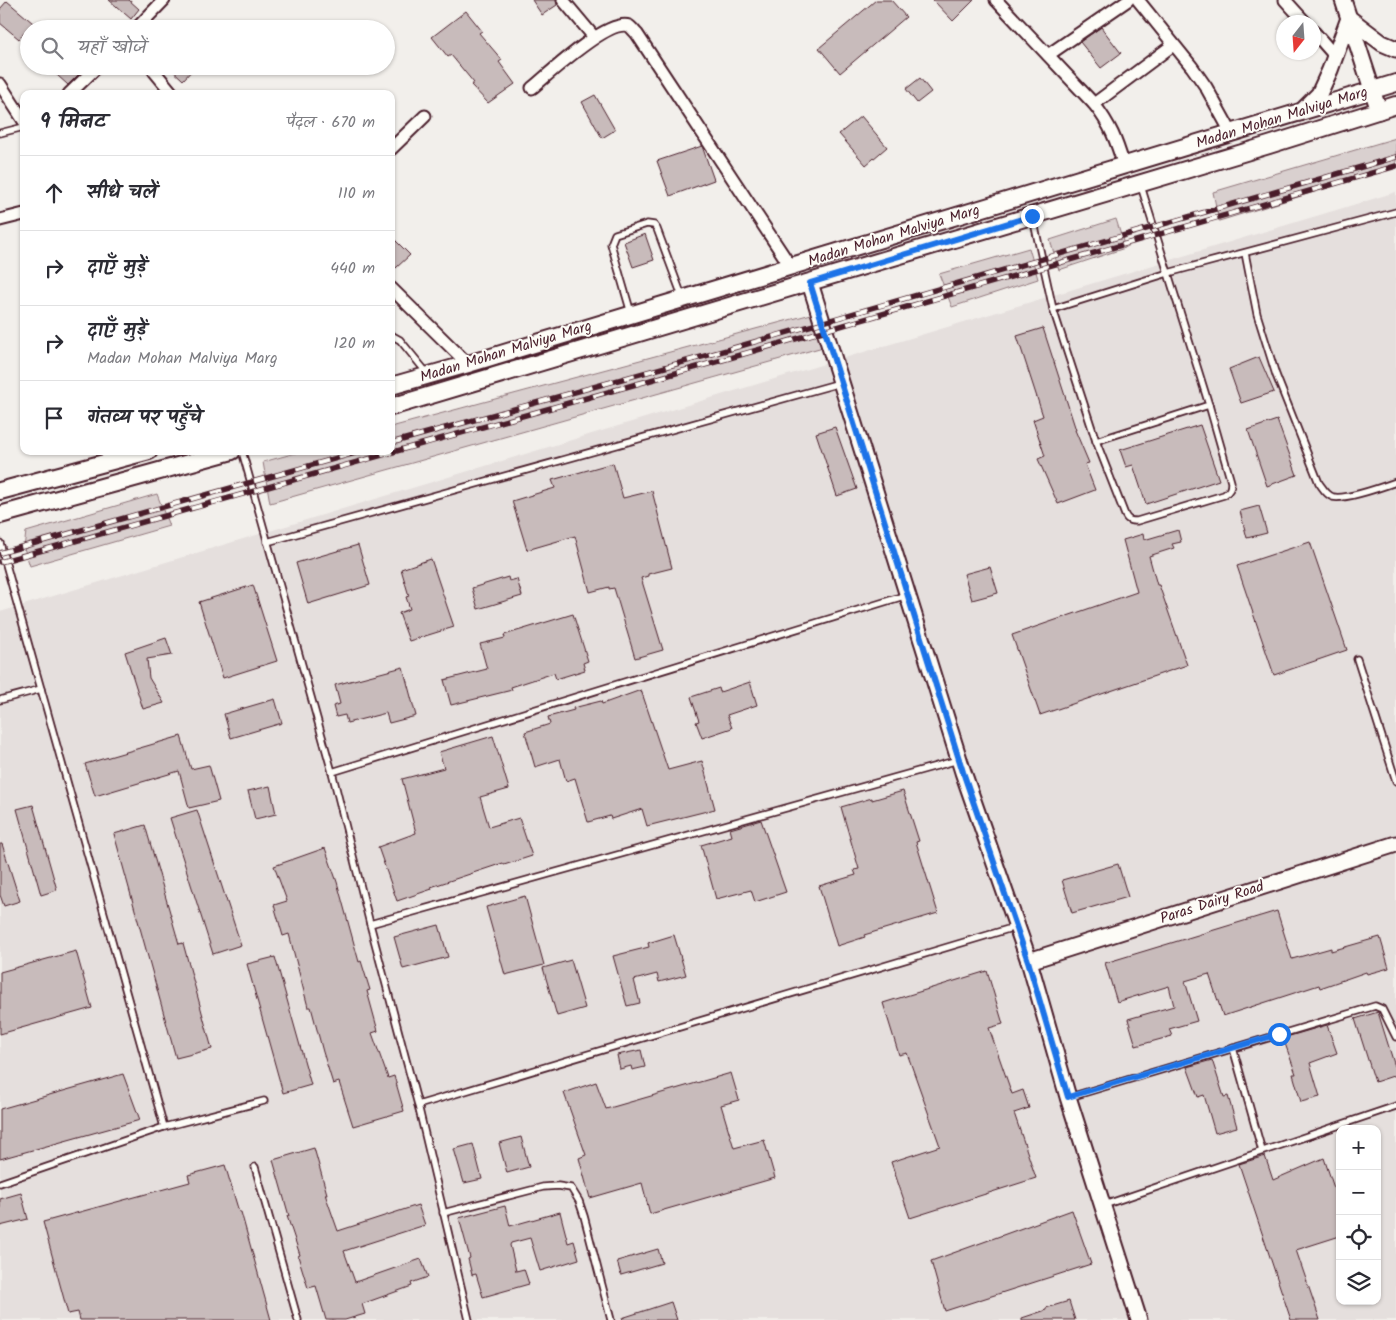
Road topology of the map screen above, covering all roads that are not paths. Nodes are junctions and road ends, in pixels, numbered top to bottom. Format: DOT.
graph roads {
  1 [pos="164,0"];
  2 [pos="564,0"];
  3 [pos="996,0"];
  4 [pos="1128,0"];
  5 [pos="1138,0"];
  6 [pos="1285,0"];
  7 [pos="1343,0"];
  8 [pos="1299,15"];
  9 [pos="1349,18"];
  10 [pos="145,20"];
  11 [pos="594,37"];
  12 [pos="1321,40"];
  13 [pos="1173,45"];
  14 [pos="1396,49"];
  15 [pos="1048,55"];
  16 [pos="1335,56"];
  17 [pos="89,75"];
  18 [pos="157,75"];
  19 [pos="1396,83"];
  20 [pos="0,84"];
  21 [pos="532,88"];
  22 [pos="74,90"];
  23 [pos="170,90"];
  24 [pos="1372,90"];
  25 [pos="1094,104"];
  26 [pos="1396,105"];
  27 [pos="1378,110"];
  28 [pos="1300,113"];
  29 [pos="20,116"];
  30 [pos="425,116"];
  31 [pos="20,128"];
  32 [pos="0,133"];
  33 [pos="1232,134"];
  34 [pos="395,145"];
  35 [pos="1124,166"];
  36 [pos="1140,184"];
  37 [pos="1396,212"];
  38 [pos="20,215"];
  39 [pos="1032,216"];
  40 [pos="0,220"];
  41 [pos="1245,253"];
  42 [pos="791,267"];
  43 [pos="1168,273"];
  44 [pos="810,283"];
  45 [pos="395,292"];
  46 [pos="683,300"];
  47 [pos="1053,310"];
  48 [pos="632,315"];
  49 [pos="395,338"];
  50 [pos="468,364"];
  51 [pos="429,376"];
  52 [pos="841,383"];
  53 [pos="395,385"];
  54 [pos="1209,405"];
  55 [pos="395,406"];
  56 [pos="1096,441"];
  57 [pos="134,455"];
  58 [pos="218,455"];
  59 [pos="243,455"];
  60 [pos="1396,482"];
  61 [pos="0,491"];
  62 [pos="0,515"];
  63 [pos="267,542"];
  64 [pos="0,543"];
  65 [pos="908,594"];
  66 [pos="1357,659"];
  67 [pos="41,688"];
  68 [pos="0,700"];
  69 [pos="959,759"];
  70 [pos="332,772"];
  71 [pos="1396,781"];
  72 [pos="1396,844"];
  73 [pos="370,924"];
  74 [pos="1017,927"];
  75 [pos="1028,961"];
  76 [pos="1396,1037"];
  77 [pos="1233,1048"];
  78 [pos="1068,1097"];
  79 [pos="264,1101"];
  80 [pos="418,1105"];
  81 [pos="1396,1106"];
  82 [pos="164,1127"];
  83 [pos="1262,1151"];
  84 [pos="256,1167"];
  85 [pos="0,1183"];
  86 [pos="1102,1206"];
  87 [pos="443,1212"];
  88 [pos="298,1320"];
  89 [pos="469,1320"];
  90 [pos="610,1320"];
  91 [pos="1139,1320"];
  1 -- 10 [label="street"];
  2 -- 11 [label="street"];
  3 -- 15 [label="street"];
  4 -- 15 [label="street"];
  5 -- 13 [label="street"];
  6 -- 8 [label="street"];
  7 -- 9 [label="street"];
  9 -- 14 [label="street"];
  9 -- 16 [label="street"];
  9 -- 24 [label="street"];
  11 -- 21 [label="street"];
  11 -- 42 [label="street"];
  12 -- 16 [label="street"];
  13 -- 25 [label="street"];
  13 -- 33 [label="street"];
  15 -- 25 [label="street"];
  16 -- 28 [label="street"];
  17 -- 22 [label="street"];
  18 -- 23 [label="street"];
  19 -- 24 [label="main road, Madan Mohan Malviya Marg"];
  20 -- 29 [label="street"];
  24 -- 27 [label="street"];
  24 -- 28 [label="main road, Madan Mohan Malviya Marg"];
  25 -- 35 [label="street"];
  26 -- 27 [label="main road, Madan Mohan Malviya Marg"];
  27 -- 36 [label="main road, Madan Mohan Malviya Marg"];
  28 -- 33 [label="main road, Madan Mohan Malviya Marg"];
  30 -- 34 [label="street"];
  31 -- 32 [label="lane"];
  33 -- 35 [label="main road, Madan Mohan Malviya Marg"];
  35 -- 42 [label="main road, Madan Mohan Malviya Marg"];
  36 -- 39 [label="main road, Madan Mohan Malviya Marg"];
  36 -- 43 [label="lane"];
  37 -- 41 [label="lane"];
  38 -- 40 [label="street"];
  39 -- 44 [label="main road, Madan Mohan Malviya Marg"];
  39 -- 47 [label="lane"];
  41 -- 43 [label="lane"];
  41 -- 60 [label="lane"];
  42 -- 46 [label="main road, Madan Mohan Malviya Marg"];
  43 -- 47 [label="lane"];
  43 -- 54 [label="lane"];
  44 -- 52 [label="street"];
  44 -- 55 [label="main road, Madan Mohan Malviya Marg"];
  45 -- 50 [label="street"];
  46 -- 48 [label="main road, Madan Mohan Malviya Marg"];
  46 -- 48 [label="lane"];
  47 -- 56 [label="lane"];
  48 -- 50 [label="main road, Madan Mohan Malviya Marg"];
  49 -- 51 [label="lane"];
  50 -- 51 [label="main road, Madan Mohan Malviya Marg"];
  51 -- 53 [label="main road, Madan Mohan Malviya Marg"];
  52 -- 63 [label="lane"];
  52 -- 65 [label="street"];
  54 -- 56 [label="lane"];
  54 -- 56 [label="lane"];
  57 -- 61 [label="main road"];
  58 -- 62 [label="main road"];
  59 -- 63 [label="lane"];
  63 -- 70 [label="lane"];
  64 -- 67 [label="lane"];
  65 -- 69 [label="street"];
  65 -- 70 [label="lane"];
  66 -- 71 [label="lane"];
  67 -- 68 [label="lane"];
  67 -- 82 [label="lane"];
  69 -- 73 [label="lane"];
  69 -- 74 [label="street"];
  70 -- 73 [label="lane"];
  72 -- 75 [label="street, Paras Dairy Road"];
  73 -- 80 [label="lane"];
  74 -- 75 [label="street"];
  74 -- 80 [label="lane"];
  75 -- 78 [label="street"];
  76 -- 77 [label="lane"];
  77 -- 78 [label="lane"];
  77 -- 83 [label="lane"];
  78 -- 86 [label="street"];
  79 -- 82 [label="lane"];
  80 -- 87 [label="lane"];
  81 -- 83 [label="lane"];
  82 -- 85 [label="lane"];
  83 -- 86 [label="lane"];
  84 -- 88 [label="lane"];
  86 -- 91 [label="street"];
  87 -- 89 [label="lane"];
  87 -- 90 [label="lane"];
}
